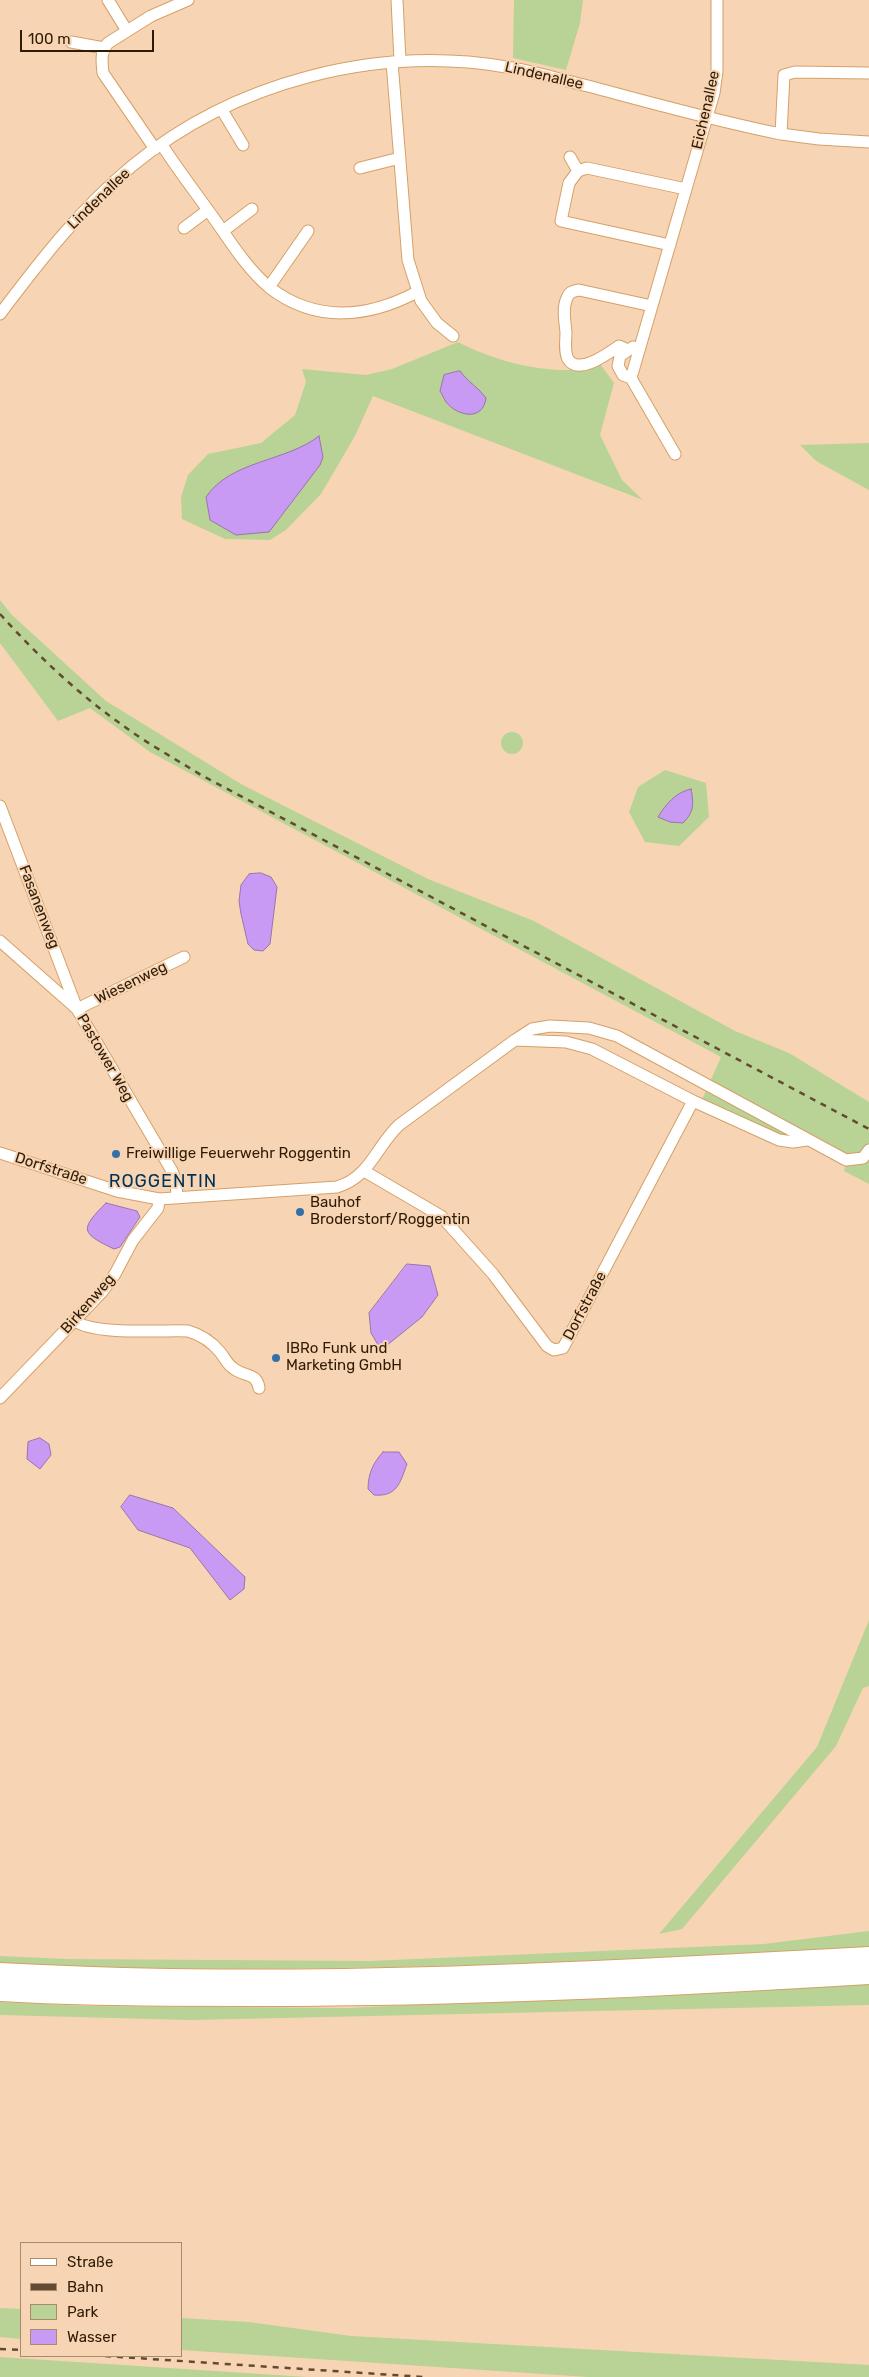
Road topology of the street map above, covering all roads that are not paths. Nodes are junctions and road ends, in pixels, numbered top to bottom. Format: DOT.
graph roads {
  1 [pos="108,0"];
  2 [pos="188,0"];
  3 [pos="397,0"];
  4 [pos="717,0"];
  5 [pos="127,31"];
  6 [pos="71,42"];
  7 [pos="104,48"];
  8 [pos="396,61"];
  9 [pos="869,73"];
  10 [pos="222,110"];
  11 [pos="707,116"];
  12 [pos="781,134"];
  13 [pos="869,142"];
  14 [pos="243,145"];
  15 [pos="159,147"];
  16 [pos="570,157"];
  17 [pos="400,158"];
  18 [pos="360,168"];
  19 [pos="578,171"];
  20 [pos="686,189"];
  21 [pos="252,209"];
  22 [pos="208,210"];
  23 [pos="184,228"];
  24 [pos="223,231"];
  25 [pos="308,231"];
  26 [pos="670,245"];
  27 [pos="269,287"];
  28 [pos="417,292"];
  29 [pos="652,306"];
  30 [pos="0,314"];
  31 [pos="453,336"];
  32 [pos="641,343"];
  33 [pos="628,350"];
  34 [pos="631,378"];
  35 [pos="675,454"];
  36 [pos="0,806"];
  37 [pos="0,941"];
  38 [pos="184,957"];
  39 [pos="77,1009"];
  40 [pos="515,1040"];
  41 [pos="693,1100"];
  42 [pos="806,1140"];
  43 [pos="869,1150"];
  44 [pos="0,1153"];
  45 [pos="364,1171"];
  46 [pos="177,1198"];
  47 [pos="159,1199"];
  48 [pos="76,1321"];
  49 [pos="259,1388"];
  50 [pos="0,1398"];
  51 [pos="869,1957"];
  52 [pos="0,1973"];
  53 [pos="869,1974"];
  54 [pos="0,1991"];
  1 -- 5 [label="street"];
  2 -- 5 [label="street"];
  3 -- 8 [label="street"];
  4 -- 11 [label="street, Eichenallee"];
  5 -- 7 [label="street"];
  6 -- 7 [label="street"];
  7 -- 15 [label="street"];
  8 -- 10 [label="street, Lindenallee"];
  8 -- 11 [label="street, Lindenallee"];
  8 -- 17 [label="street"];
  9 -- 12 [label="street"];
  10 -- 14 [label="street"];
  10 -- 15 [label="street, Lindenallee"];
  11 -- 12 [label="street, Lindenallee"];
  11 -- 20 [label="street, Eichenallee"];
  12 -- 13 [label="street, Lindenallee"];
  15 -- 22 [label="street"];
  15 -- 30 [label="street, Lindenallee"];
  16 -- 19 [label="street"];
  17 -- 18 [label="street"];
  17 -- 28 [label="street"];
  19 -- 20 [label="street"];
  19 -- 26 [label="street"];
  20 -- 26 [label="street, Eichenallee"];
  21 -- 24 [label="street"];
  22 -- 23 [label="street"];
  22 -- 24 [label="street"];
  24 -- 27 [label="street"];
  25 -- 27 [label="street"];
  26 -- 29 [label="street, Eichenallee"];
  27 -- 28 [label="street"];
  28 -- 31 [label="street"];
  29 -- 32 [label="street, Eichenallee"];
  29 -- 33 [label="street"];
  32 -- 33 [label="street"];
  32 -- 34 [label="street, Eichenallee"];
  33 -- 34 [label="street"];
  34 -- 35 [label="street"];
  36 -- 39 [label="street, Fasanenweg"];
  37 -- 39 [label="street, Pastower Weg"];
  38 -- 39 [label="street, Wiesenweg"];
  39 -- 46 [label="street, Pastower Weg"];
  40 -- 41 [label="street, Dorfstraße"];
  40 -- 42 [label="street, Dorfstraße"];
  40 -- 45 [label="street, Dorfstraße"];
  41 -- 42 [label="street, Dorfstraße"];
  41 -- 45 [label="street, Dorfstraße"];
  42 -- 43 [label="street, Dorfstraße"];
  44 -- 47 [label="street, Dorfstraße"];
  45 -- 46 [label="street, Dorfstraße"];
  46 -- 47 [label="street, Dorfstraße"];
  47 -- 48 [label="street, Birkenweg"];
  48 -- 49 [label="street"];
  48 -- 50 [label="street, Birkenweg"];
  51 -- 52 [label="highway"];
  53 -- 54 [label="highway"];
}
